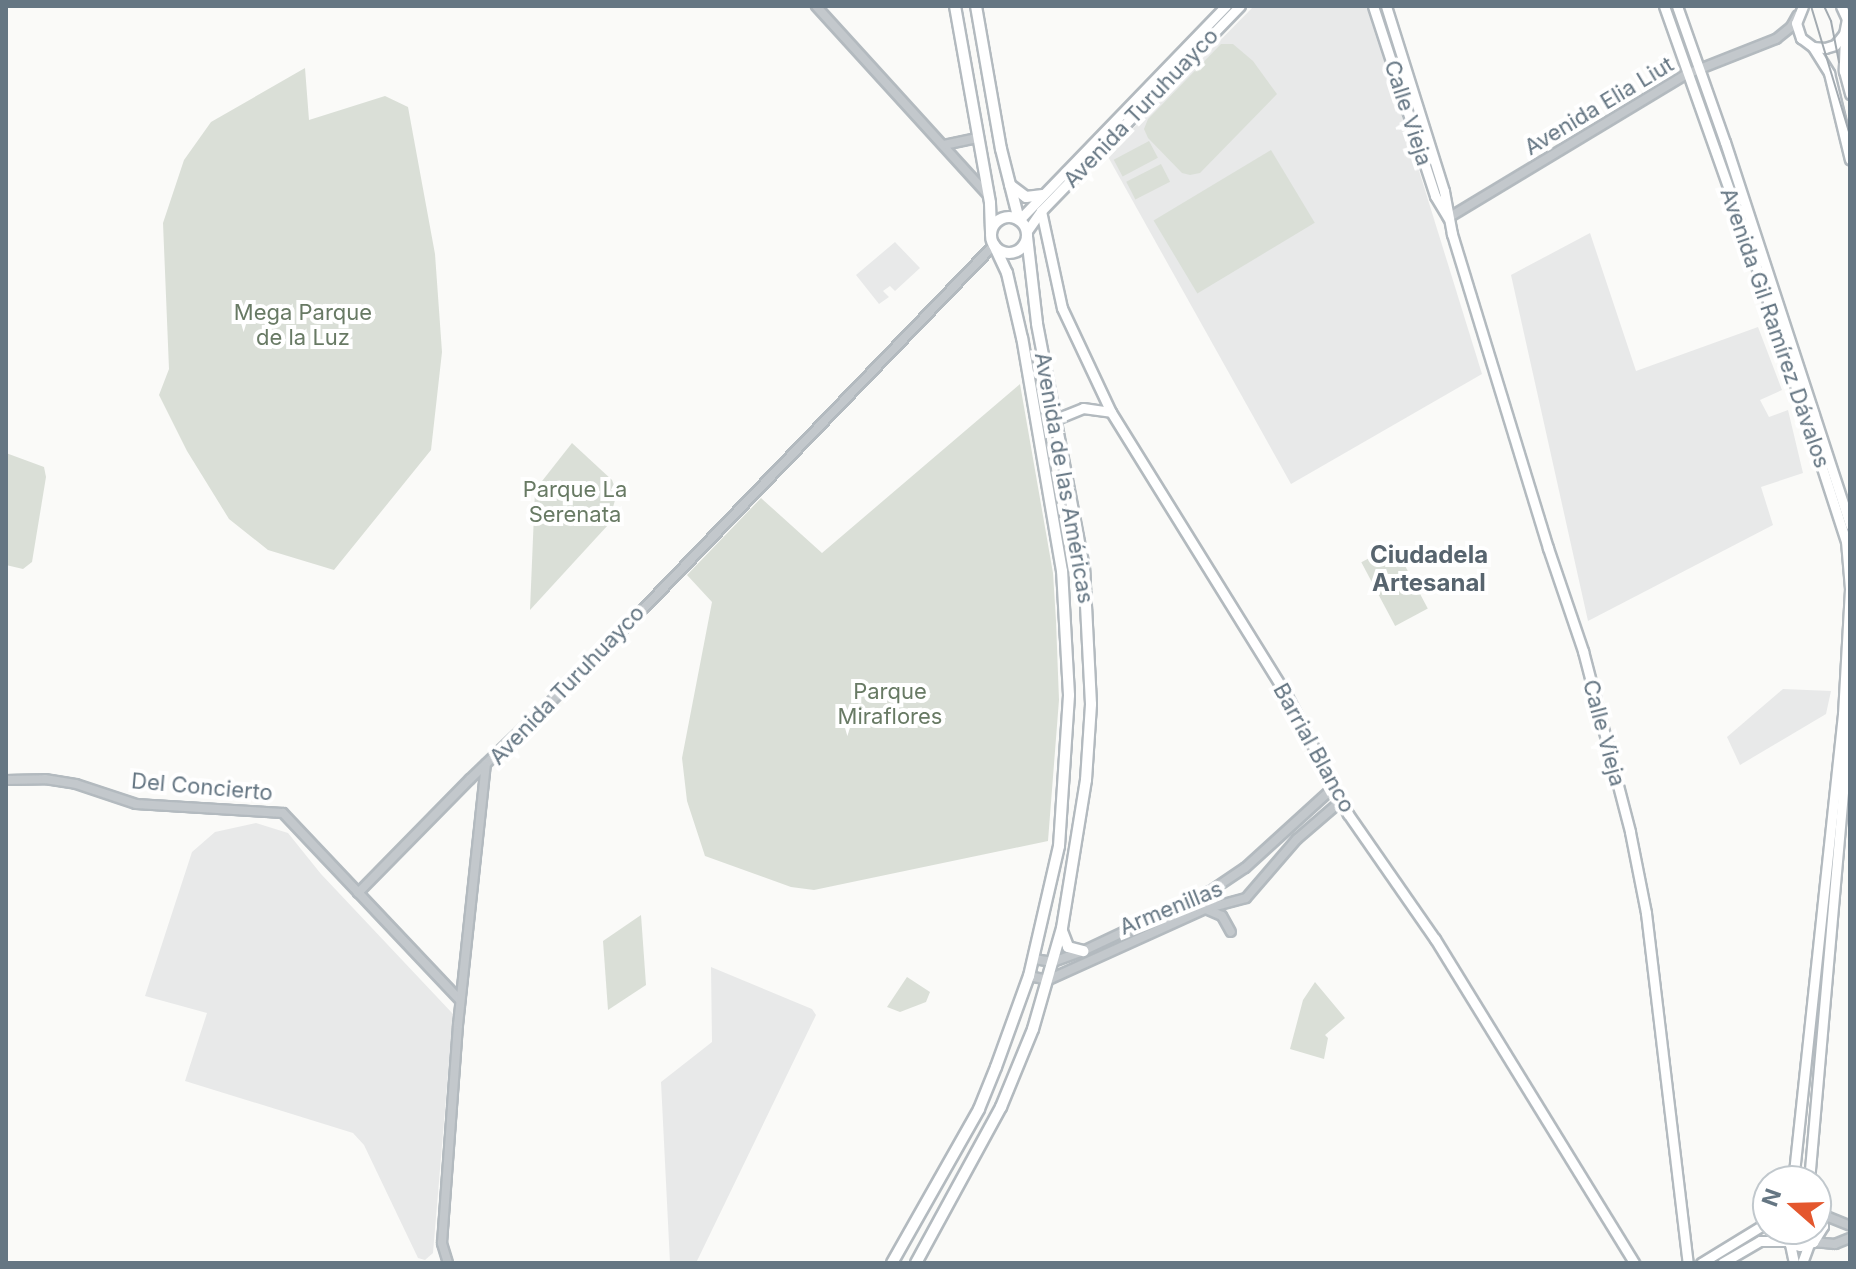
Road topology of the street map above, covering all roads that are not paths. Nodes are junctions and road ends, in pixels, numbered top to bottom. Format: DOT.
graph roads {
  1 [pos="816,6"];
  2 [pos="955,6"];
  3 [pos="976,6"];
  4 [pos="1226,6"];
  5 [pos="1240,6"];
  6 [pos="1373,6"];
  7 [pos="1386,6"];
  8 [pos="1664,6"];
  9 [pos="1677,6"];
  10 [pos="1841,6"];
  11 [pos="1800,9"];
  12 [pos="1847,27"];
  13 [pos="1776,39"];
  14 [pos="1810,45"];
  15 [pos="1698,69"];
  16 [pos="1687,74"];
  17 [pos="1850,94"];
  18 [pos="978,138"];
  19 [pos="944,145"];
  20 [pos="1850,160"];
  21 [pos="1008,183"];
  22 [pos="1043,195"];
  23 [pos="989,196"];
  24 [pos="1041,211"];
  25 [pos="1448,218"];
  26 [pos="1019,220"];
  27 [pos="991,232"];
  28 [pos="1027,234"];
  29 [pos="994,245"];
  30 [pos="1111,412"];
  31 [pos="1056,419"];
  32 [pos="1850,525"];
  33 [pos="1850,589"];
  34 [pos="1850,712"];
  35 [pos="1845,761"];
  36 [pos="486,763"];
  37 [pos="6,780"];
  38 [pos="1334,787"];
  39 [pos="1341,801"];
  40 [pos="358,893"];
  41 [pos="1205,909"];
  42 [pos="1062,928"];
  43 [pos="1231,932"];
  44 [pos="1083,951"];
  45 [pos="1034,959"];
  46 [pos="1053,962"];
  47 [pos="1029,976"];
  48 [pos="1048,980"];
  49 [pos="460,1000"];
  50 [pos="1795,1165"];
  51 [pos="1810,1165"];
  52 [pos="1832,1217"];
  53 [pos="1850,1226"];
  54 [pos="1752,1232"];
  55 [pos="1753,1245"];
  56 [pos="448,1263"];
  57 [pos="892,1263"];
  58 [pos="916,1263"];
  59 [pos="1634,1263"];
  60 [pos="1688,1263"];
  61 [pos="1701,1263"];
  62 [pos="1722,1263"];
  1 -- 19 [label="street"];
  2 -- 18 [label="main road"];
  3 -- 21 [label="main road"];
  4 -- 22 [label="main road, Avenida Turuhuayco"];
  5 -- 24 [label="main road, Avenida Turuhuayco"];
  6 -- 25 [label="main road, Calle Vieja"];
  7 -- 25 [label="main road, Calle Vieja"];
  8 -- 16 [label="main road, Avenida Gil Ramírez Dávalos"];
  9 -- 15 [label="main road, Avenida Gil Ramírez Dávalos"];
  10 -- 12 [label="main road"];
  11 -- 13 [label="street, Avenida Elia Liut"];
  11 -- 14 [label="main road"];
  12 -- 14 [label="main road"];
  12 -- 17 [label="main road"];
  13 -- 14 [label="street, Avenida Elia Liut"];
  13 -- 15 [label="street, Avenida Elia Liut"];
  14 -- 20 [label="main road"];
  15 -- 16 [label="street, Avenida Elia Liut"];
  15 -- 32 [label="main road, Avenida Gil Ramírez Dávalos"];
  16 -- 25 [label="street, Avenida Elia Liut"];
  16 -- 33 [label="main road, Avenida Gil Ramírez Dávalos"];
  18 -- 19 [label="street"];
  18 -- 23 [label="main road"];
  19 -- 23 [label="street"];
  21 -- 22 [label="main road"];
  21 -- 26 [label="main road"];
  22 -- 26 [label="main road, Avenida Turuhuayco"];
  23 -- 27 [label="main road"];
  24 -- 28 [label="main road, Avenida Turuhuayco"];
  24 -- 30 [label="main road, Barrial Blanco"];
  25 -- 60 [label="main road, Calle Vieja"];
  26 -- 27 [label="main road"];
  26 -- 28 [label="main road"];
  27 -- 29 [label="main road"];
  28 -- 29 [label="main road"];
  28 -- 31 [label="main road, Avenida de las Américas"];
  29 -- 36 [label="street, Avenida Turuhuayco"];
  29 -- 45 [label="main road, Avenida de las Américas"];
  30 -- 31 [label="main road"];
  30 -- 38 [label="main road, Barrial Blanco"];
  31 -- 42 [label="main road, Avenida de las Américas"];
  33 -- 35 [label="main road, Avenida Gil Ramírez Dávalos"];
  34 -- 35 [label="main road, Avenida Gil Ramírez Dávalos"];
  35 -- 50 [label="main road, Avenida Gil Ramírez Dávalos"];
  35 -- 51 [label="main road, Avenida Gil Ramírez Dávalos"];
  36 -- 40 [label="street"];
  36 -- 49 [label="street, Avenida Turuhuayco"];
  37 -- 40 [label="street, Del Concierto"];
  38 -- 39 [label="main road, Barrial Blanco"];
  38 -- 44 [label="street, Armenillas"];
  39 -- 41 [label="street, Armenillas"];
  39 -- 59 [label="main road, Barrial Blanco"];
  40 -- 49 [label="street, Del Concierto"];
  41 -- 43 [label="street"];
  41 -- 48 [label="street, Armenillas"];
  42 -- 44 [label="main road"];
  42 -- 46 [label="main road, Avenida de las Américas"];
  44 -- 46 [label="street, Armenillas"];
  45 -- 46 [label="street, Armenillas"];
  45 -- 47 [label="main road, Avenida de las Américas"];
  46 -- 48 [label="main road, Avenida de las Américas"];
  47 -- 48 [label="street"];
  47 -- 57 [label="main road, Avenida de las Américas"];
  48 -- 58 [label="main road, Avenida de las Américas"];
  49 -- 56 [label="street, Avenida Turuhuayco"];
  52 -- 53 [label="street"];
  54 -- 61 [label="main road"];
  55 -- 62 [label="main road"];
}
